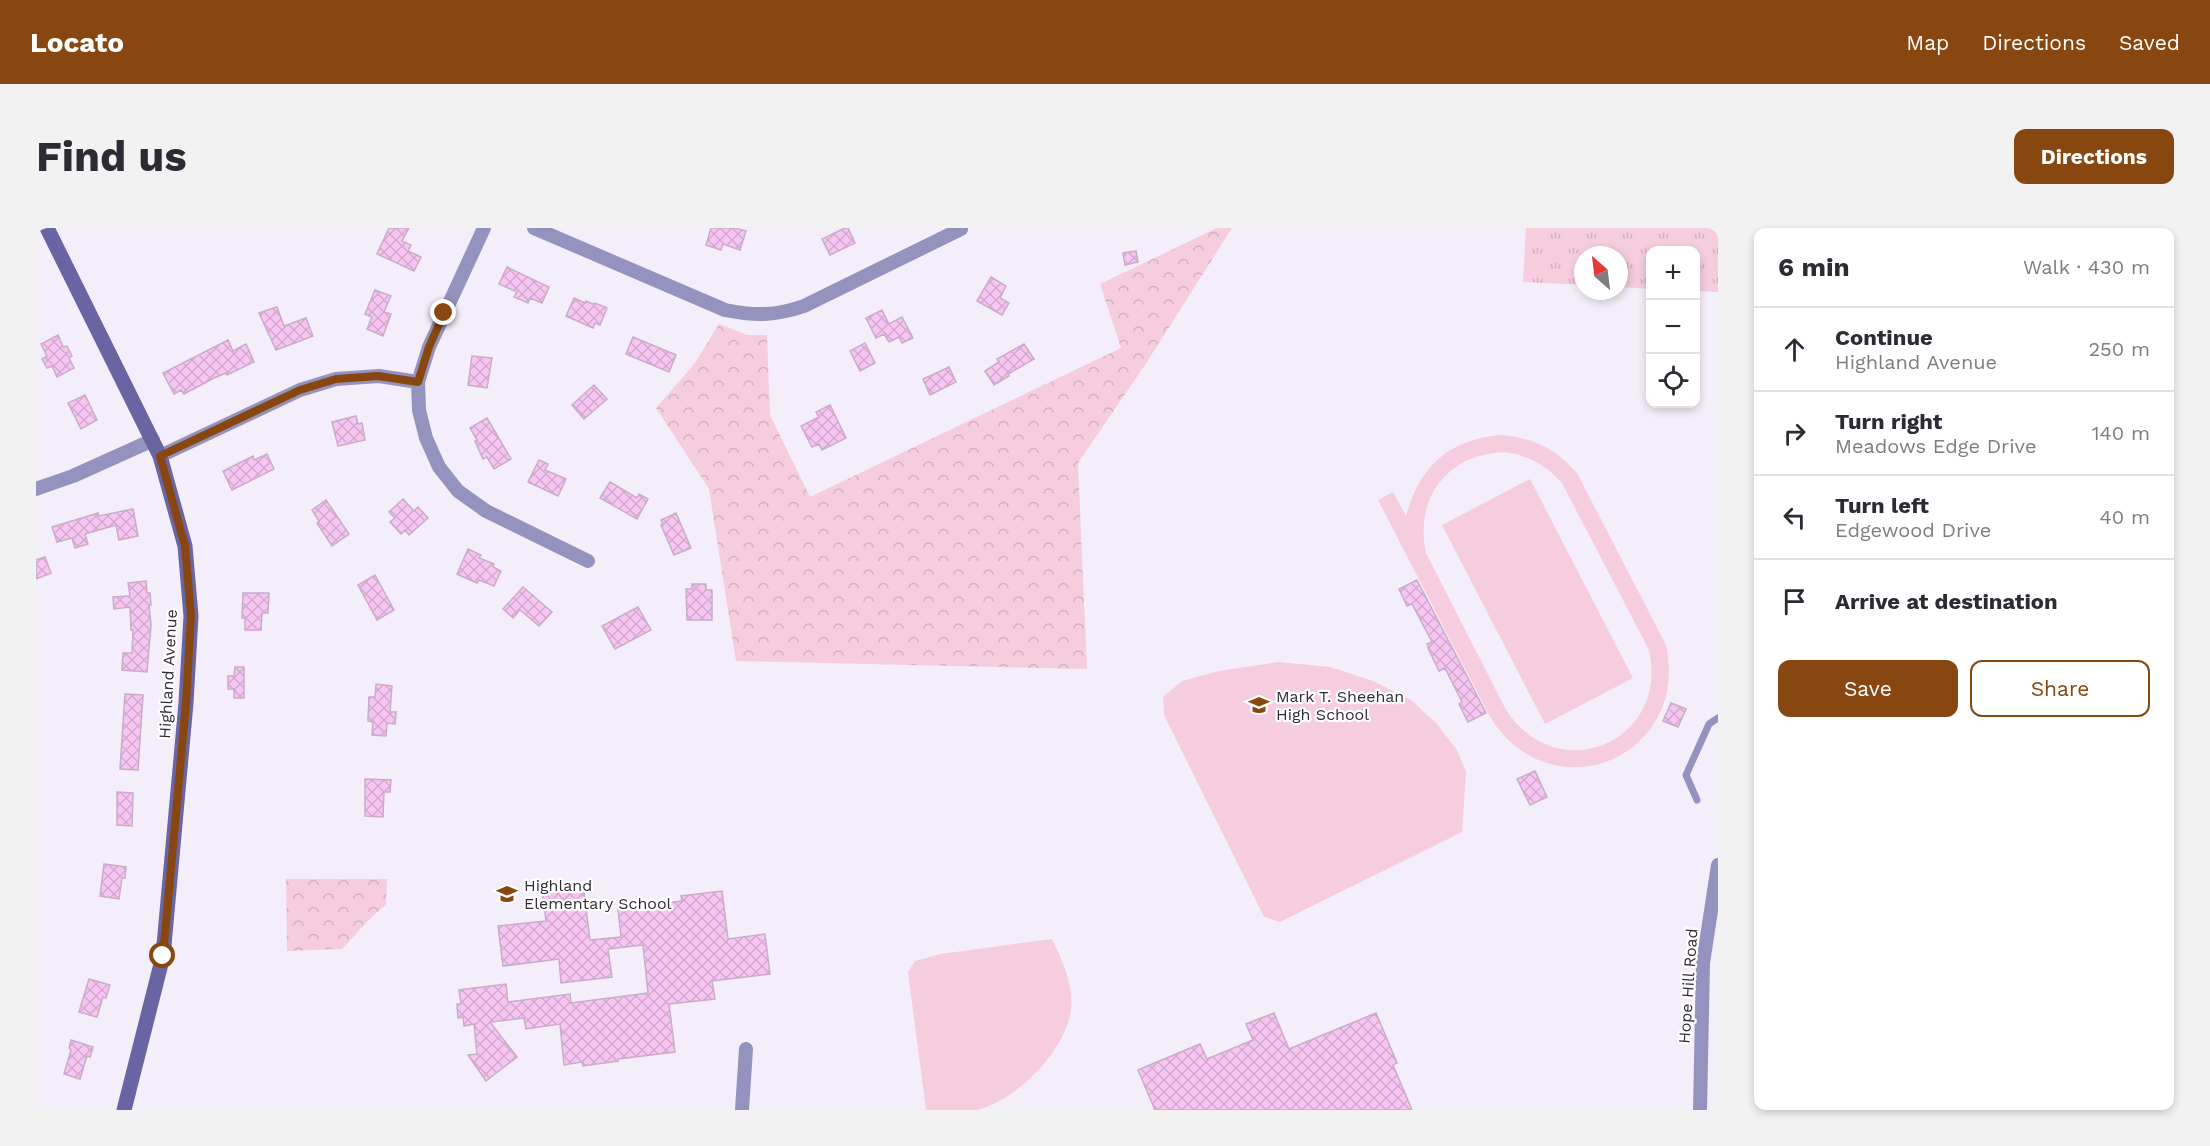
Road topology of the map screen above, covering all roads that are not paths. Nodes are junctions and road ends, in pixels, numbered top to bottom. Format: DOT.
graph roads {
  1 [pos="47,228"];
  2 [pos="483,228"];
  3 [pos="534,228"];
  4 [pos="961,229"];
  5 [pos="418,382"];
  6 [pos="153,440"];
  7 [pos="160,456"];
  8 [pos="36,489"];
  9 [pos="588,561"];
  10 [pos="1718,718"];
  11 [pos="1697,800"];
  12 [pos="1718,865"];
  13 [pos="746,1049"];
  14 [pos="124,1110"];
  15 [pos="742,1110"];
  16 [pos="1700,1110"];
  1 -- 6 [label="street, Highland Avenue"];
  2 -- 5 [label="street"];
  3 -- 4 [label="street"];
  5 -- 7 [label="street"];
  5 -- 9 [label="street"];
  6 -- 7 [label="street, Highland Avenue"];
  6 -- 8 [label="street"];
  7 -- 14 [label="street, Highland Avenue"];
  10 -- 11 [label="lane"];
  12 -- 16 [label="street, Hope Hill Road"];
  13 -- 15 [label="street"];
}
